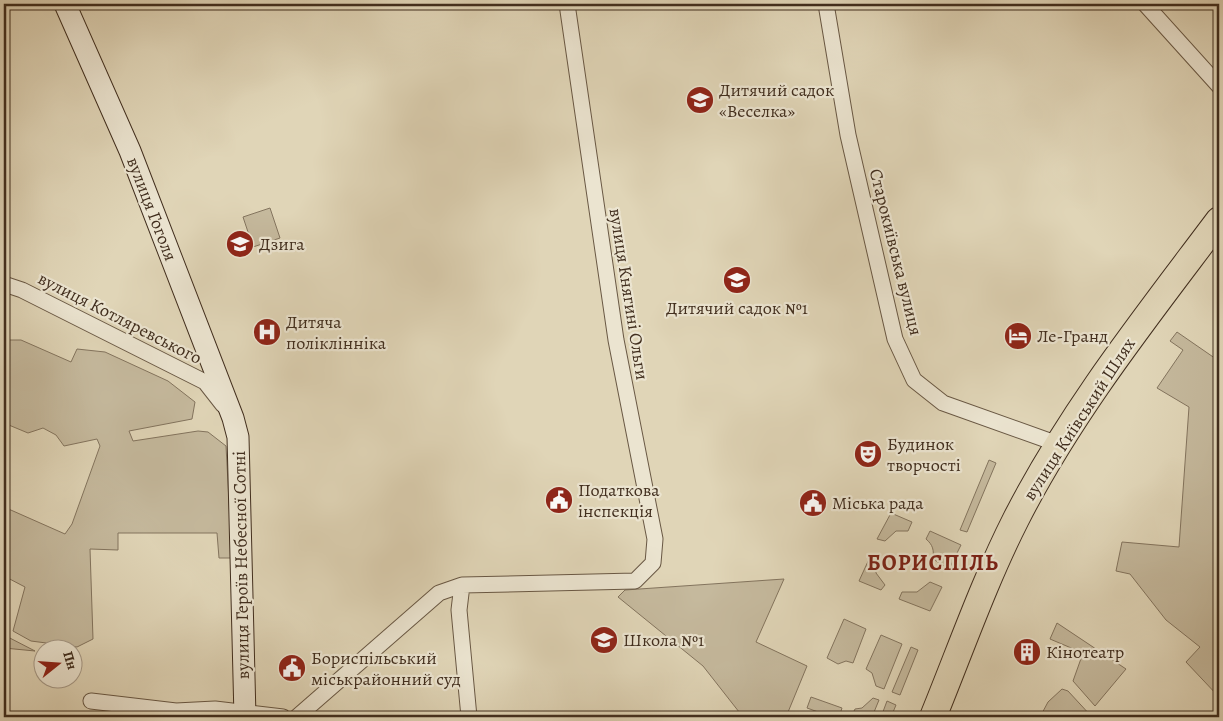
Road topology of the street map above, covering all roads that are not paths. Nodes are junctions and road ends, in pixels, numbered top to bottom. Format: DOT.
graph roads {
  1 [pos="65,4"];
  2 [pos="567,4"];
  3 [pos="826,4"];
  4 [pos="1145,4"];
  5 [pos="1219,86"];
  6 [pos="1219,220"];
  7 [pos="4,284"];
  8 [pos="233,418"];
  9 [pos="1058,444"];
  10 [pos="462,585"];
  11 [pos="91,701"];
  12 [pos="245,715"];
  13 [pos="284,717"];
  14 [pos="296,717"];
  15 [pos="469,717"];
  16 [pos="932,717"];
  1 -- 8 [label="street, вулиця Гоголя"];
  2 -- 10 [label="street, вулиця Княгині Ольги"];
  3 -- 9 [label="street, Старокиївська вулиця"];
  4 -- 5 [label="street"];
  6 -- 9 [label="highway, вулиця Київський Шлях"];
  7 -- 8 [label="street, вулиця Котляревського"];
  8 -- 12 [label="street, вулиця Героїв Небесної Сотні"];
  9 -- 16 [label="highway, вулиця Київський Шлях"];
  10 -- 14 [label="street"];
  10 -- 15 [label="street"];
  11 -- 12 [label="street"];
  12 -- 13 [label="street"];
}
